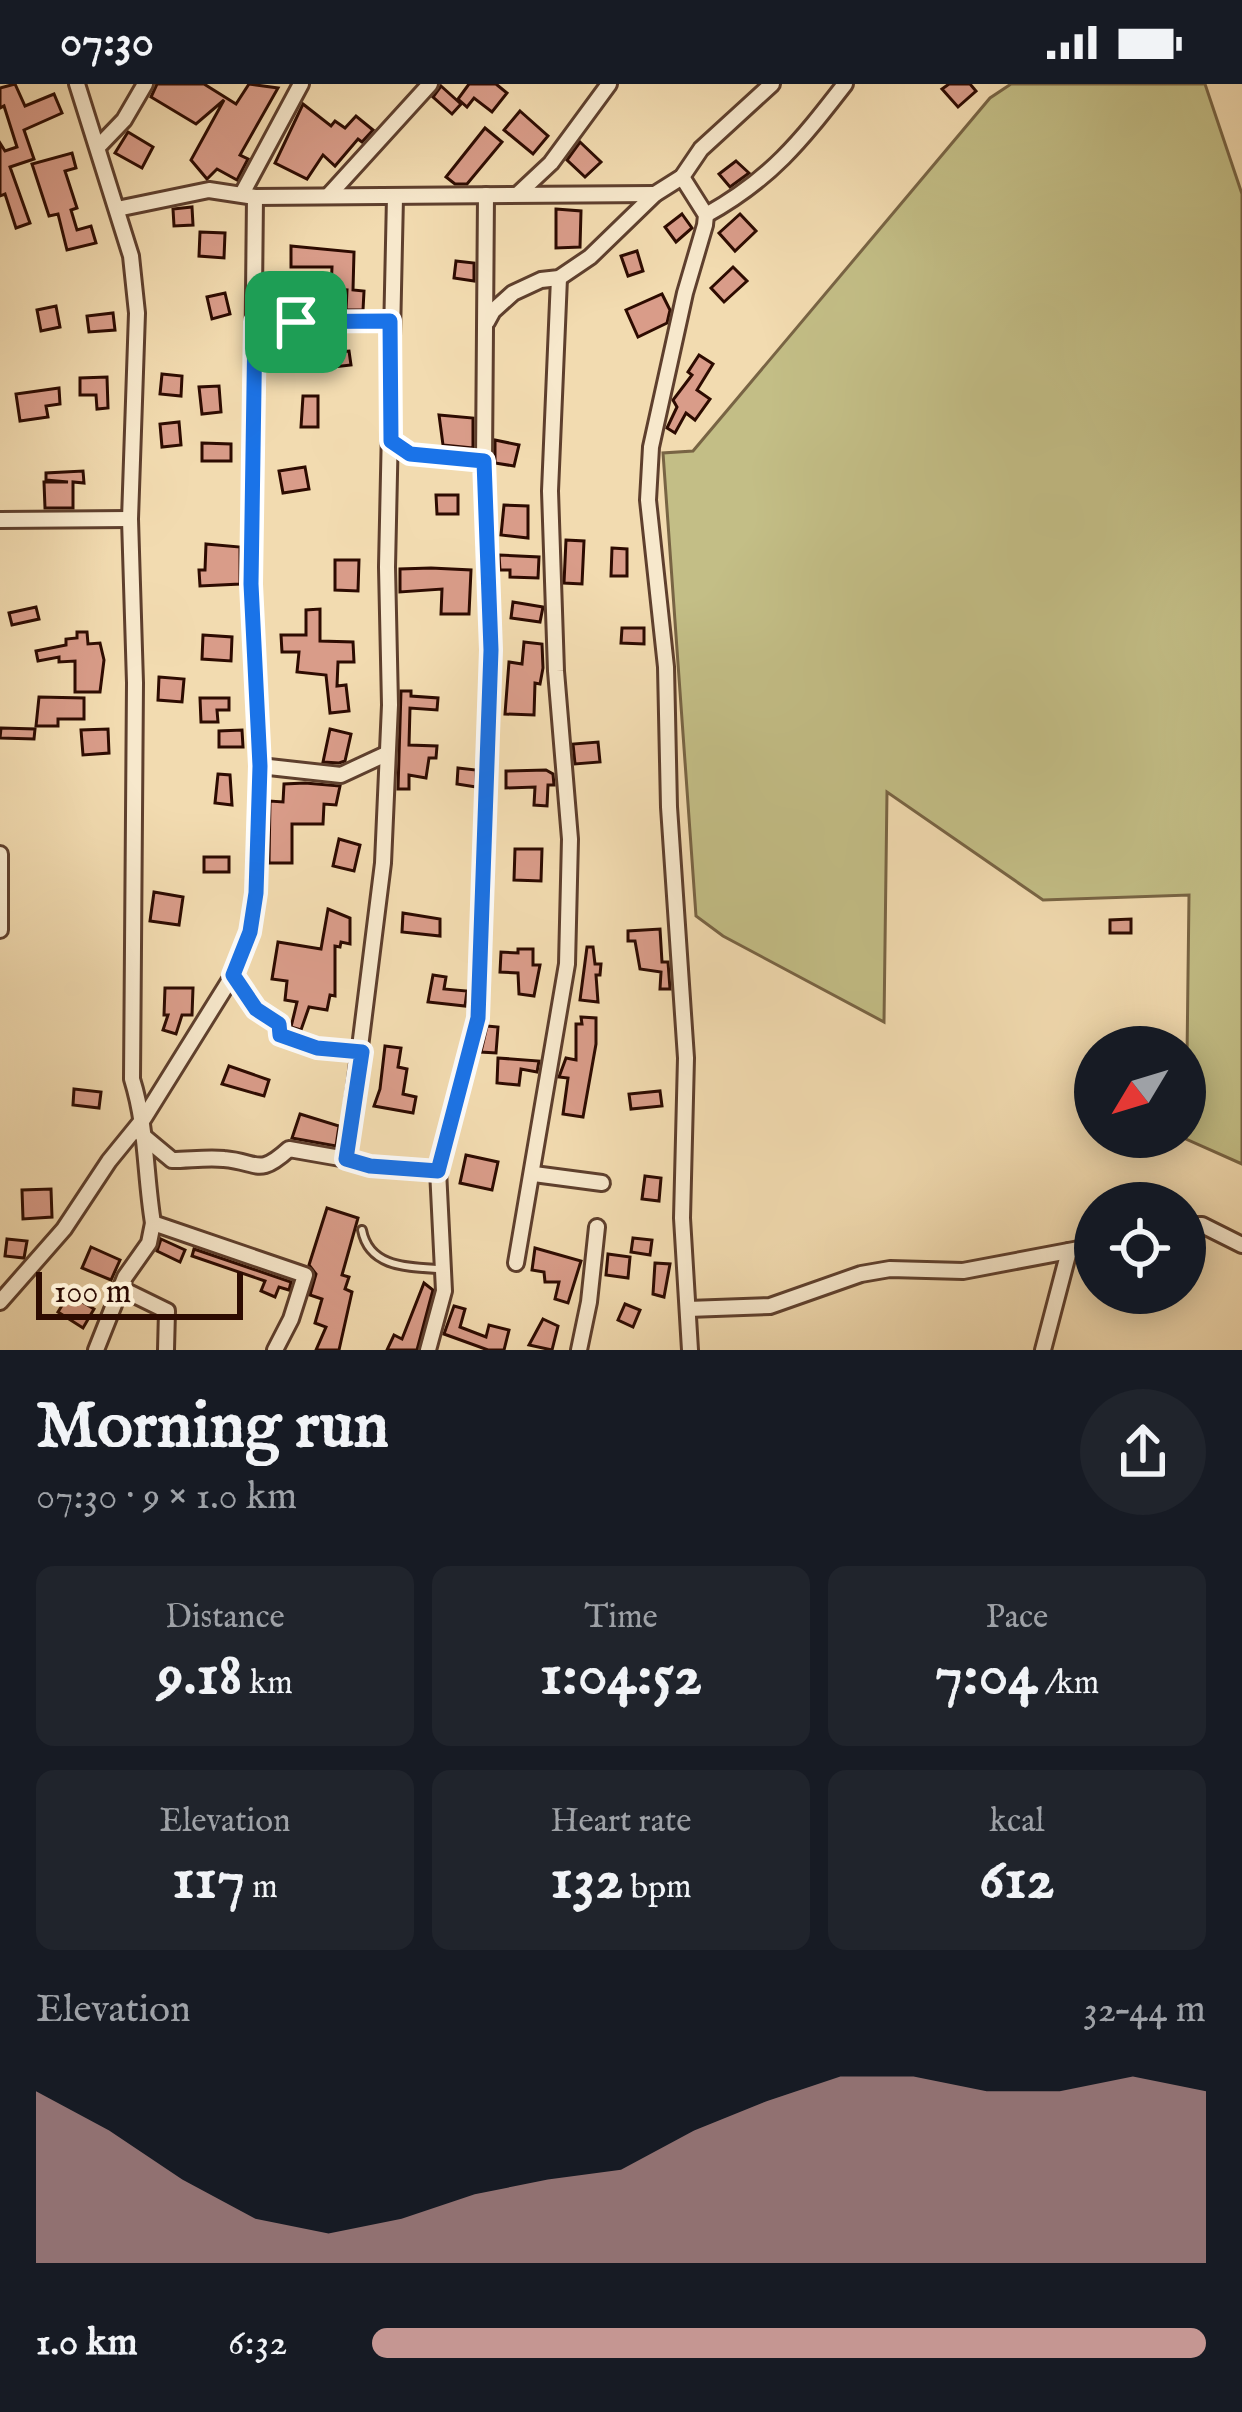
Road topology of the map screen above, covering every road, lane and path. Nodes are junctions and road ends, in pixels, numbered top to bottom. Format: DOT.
graph roads {
  1 [pos="76,84"];
  2 [pos="145,84"];
  3 [pos="301,84"];
  4 [pos="430,84"];
  5 [pos="609,84"];
  6 [pos="772,84"];
  7 [pos="845,84"];
  8 [pos="98,147"];
  9 [pos="682,177"];
  10 [pos="519,193"];
  11 [pos="249,194"];
  12 [pos="655,194"];
  13 [pos="329,195"];
  14 [pos="486,195"];
  15 [pos="395,197"];
  16 [pos="117,209"];
  17 [pos="706,215"];
  18 [pos="559,278"];
  19 [pos="390,321"];
  20 [pos="255,322"];
  21 [pos="485,327"];
  22 [pos="391,441"];
  23 [pos="484,461"];
  24 [pos="130,519"];
  25 [pos="0,520"];
  26 [pos="386,754"];
  27 [pos="260,766"];
  28 [pos="0,854"];
  29 [pos="0,930"];
  30 [pos="233,975"];
  31 [pos="362,1052"];
  32 [pos="144,1118"];
  33 [pos="142,1135"];
  34 [pos="346,1159"];
  35 [pos="438,1171"];
  36 [pos="534,1174"];
  37 [pos="602,1183"];
  38 [pos="153,1223"];
  39 [pos="597,1227"];
  40 [pos="1206,1227"];
  41 [pos="362,1230"];
  42 [pos="1242,1245"];
  43 [pos="1074,1250"];
  44 [pos="1069,1251"];
  45 [pos="516,1263"];
  46 [pos="442,1269"];
  47 [pos="120,1288"];
  48 [pos="0,1302"];
  49 [pos="688,1309"];
  50 [pos="96,1350"];
  51 [pos="166,1350"];
  52 [pos="275,1350"];
  53 [pos="428,1350"];
  54 [pos="579,1350"];
  55 [pos="690,1350"];
  56 [pos="1043,1350"];
  1 -- 8 [label="street"];
  2 -- 8 [label="street"];
  3 -- 11 [label="street"];
  4 -- 13 [label="street"];
  5 -- 10 [label="street"];
  6 -- 9 [label="street"];
  7 -- 17 [label="street"];
  8 -- 16 [label="street"];
  9 -- 12 [label="street"];
  9 -- 17 [label="street"];
  10 -- 12 [label="street"];
  10 -- 14 [label="street"];
  11 -- 13 [label="street"];
  11 -- 16 [label="street"];
  11 -- 20 [label="street"];
  12 -- 18 [label="street"];
  13 -- 15 [label="street"];
  14 -- 15 [label="street"];
  14 -- 21 [label="street"];
  15 -- 19 [label="street"];
  16 -- 24 [label="street"];
  17 -- 49 [label="street"];
  18 -- 21 [label="street"];
  18 -- 36 [label="street"];
  19 -- 20 [label="street"];
  19 -- 22 [label="street"];
  20 -- 27 [label="street"];
  21 -- 23 [label="street"];
  22 -- 23 [label="street"];
  22 -- 26 [label="street"];
  23 -- 35 [label="street"];
  24 -- 25 [label="street"];
  24 -- 32 [label="street"];
  26 -- 27 [label="street"];
  26 -- 31 [label="street"];
  27 -- 30 [label="street"];
  28 -- 29 [label="street"];
  30 -- 31 [label="street"];
  30 -- 32 [label="street"];
  31 -- 34 [label="street"];
  32 -- 33 [label="street"];
  32 -- 48 [label="street"];
  33 -- 34 [label="street"];
  33 -- 38 [label="street"];
  34 -- 35 [label="street"];
  35 -- 46 [label="street"];
  36 -- 37 [label="street"];
  36 -- 45 [label="street"];
  38 -- 47 [label="street"];
  38 -- 52 [label="street"];
  39 -- 54 [label="street"];
  40 -- 42 [label="street"];
  41 -- 46 [label="lane"];
  43 -- 44 [label="street"];
  44 -- 49 [label="street"];
  44 -- 56 [label="street"];
  46 -- 53 [label="street"];
  47 -- 50 [label="street"];
  47 -- 51 [label="street"];
  49 -- 55 [label="street"];
}
